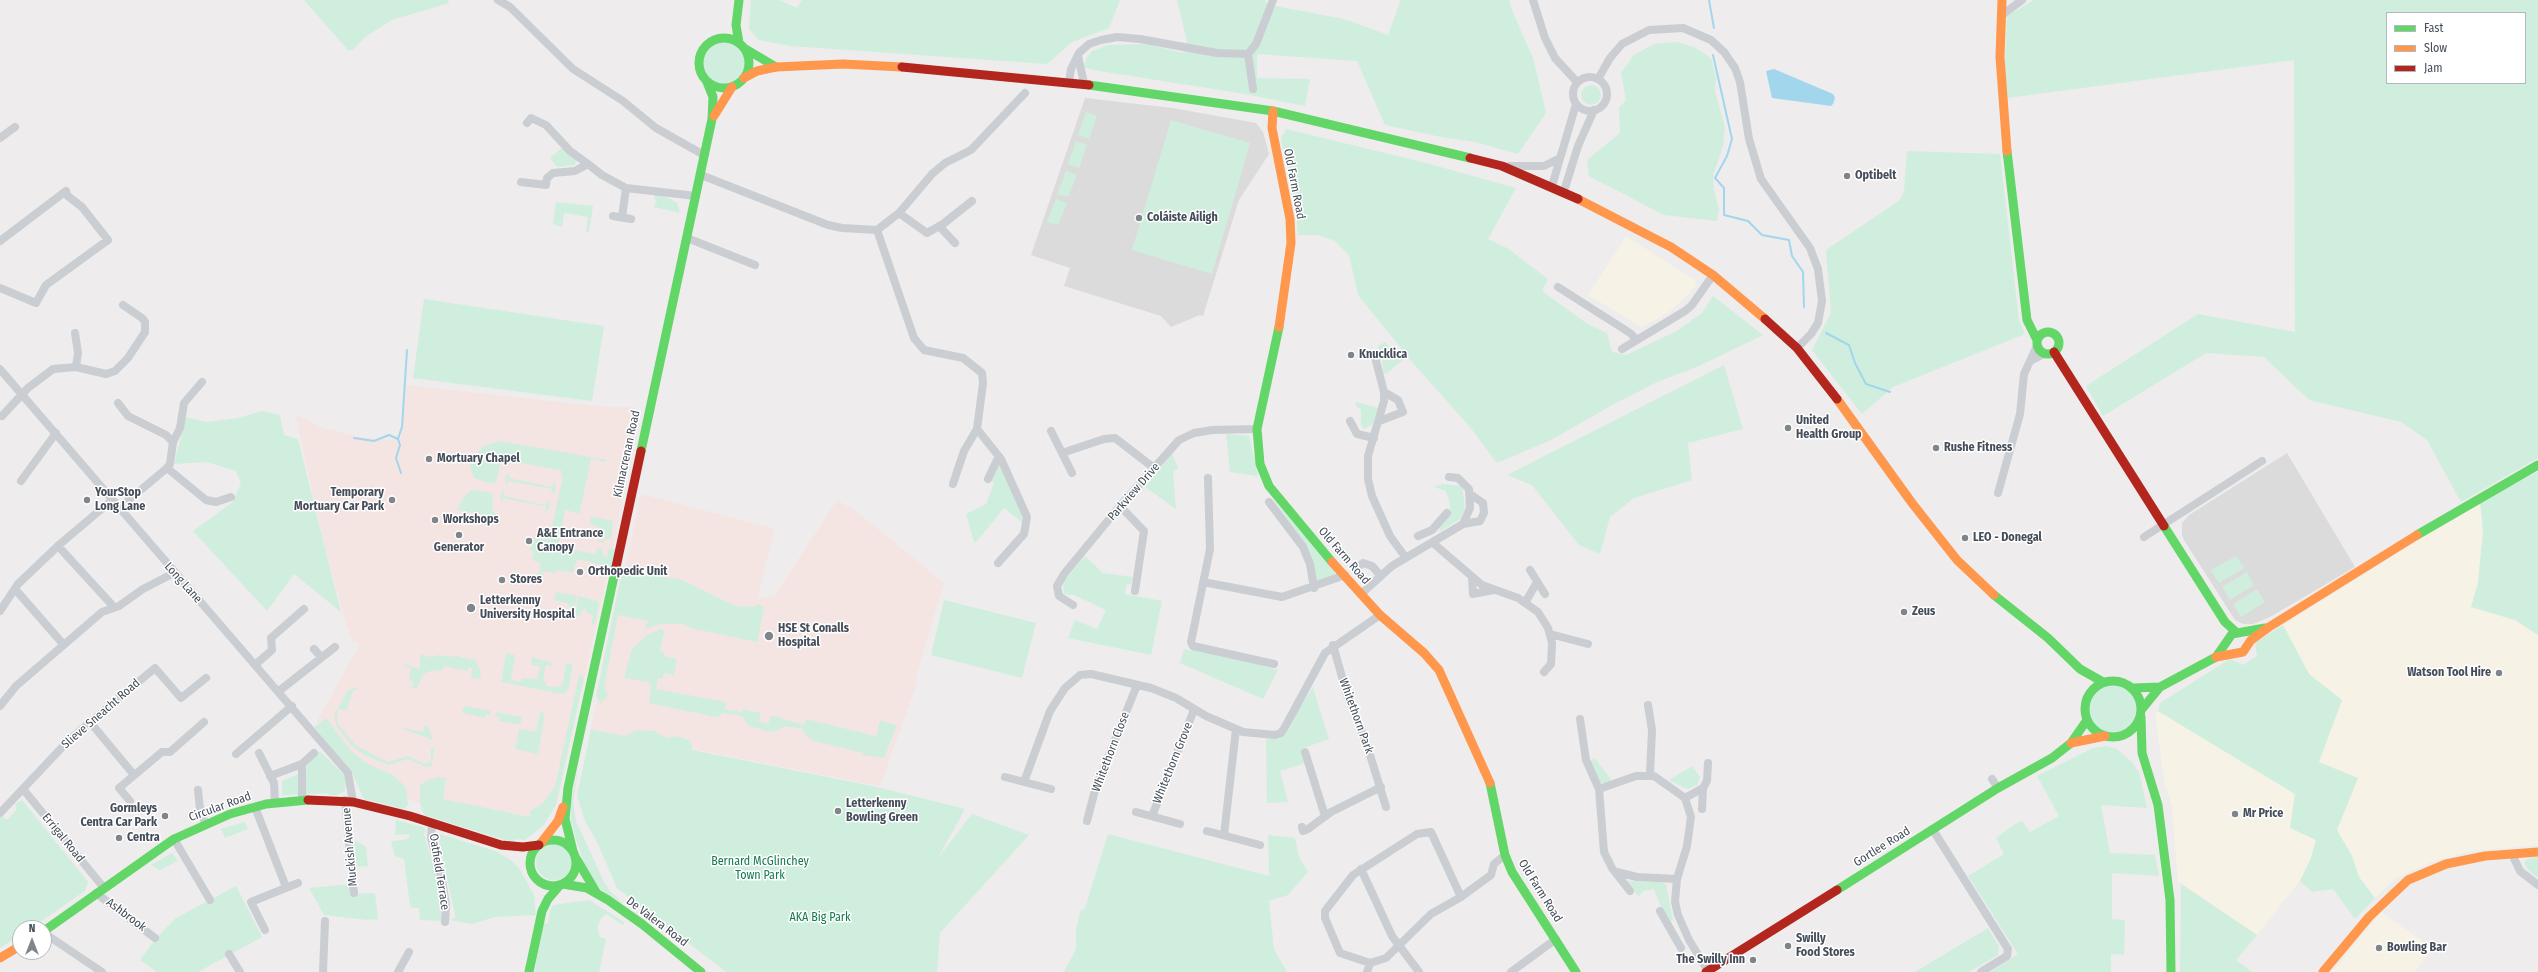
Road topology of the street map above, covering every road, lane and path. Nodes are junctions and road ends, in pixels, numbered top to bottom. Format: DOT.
graph roads {
  1 [pos="498,0"];
  2 [pos="739,0"];
  3 [pos="1273,0"];
  4 [pos="1533,0"];
  5 [pos="2002,0"];
  6 [pos="2022,0"];
  7 [pos="2002,15"];
  8 [pos="736,16"];
  9 [pos="713,41"];
  10 [pos="741,46"];
  11 [pos="1079,53"];
  12 [pos="1248,54"];
  13 [pos="776,67"];
  14 [pos="744,78"];
  15 [pos="1598,79"];
  16 [pos="707,82"];
  17 [pos="1069,82"];
  18 [pos="1577,82"];
  19 [pos="1084,83"];
  20 [pos="732,87"];
  21 [pos="1253,89"];
  22 [pos="1025,93"];
  23 [pos="1576,104"];
  24 [pos="1594,110"];
  25 [pos="1273,111"];
  26 [pos="712,119"];
  27 [pos="527,123"];
  28 [pos="15,127"];
  29 [pos="0,138"];
  30 [pos="704,156"];
  31 [pos="1558,159"];
  32 [pos="588,164"];
  33 [pos="1502,166"];
  34 [pos="701,175"];
  35 [pos="521,182"];
  36 [pos="1552,186"];
  37 [pos="626,188"];
  38 [pos="1564,191"];
  39 [pos="696,196"];
  40 [pos="972,201"];
  41 [pos="899,213"];
  42 [pos="613,216"];
  43 [pos="622,217"];
  44 [pos="631,218"];
  45 [pos="939,226"];
  46 [pos="877,230"];
  47 [pos="687,238"];
  48 [pos="0,241"];
  49 [pos="955,243"];
  50 [pos="755,265"];
  51 [pos="1712,275"];
  52 [pos="1558,287"];
  53 [pos="0,288"];
  54 [pos="2025,304"];
  55 [pos="123,305"];
  56 [pos="75,333"];
  57 [pos="2047,333"];
  58 [pos="1637,340"];
  59 [pos="2037,343"];
  60 [pos="1797,348"];
  61 [pos="1622,349"];
  62 [pos="2054,352"];
  63 [pos="2044,354"];
  64 [pos="1375,357"];
  65 [pos="2030,361"];
  66 [pos="76,366"];
  67 [pos="1,372"];
  68 [pos="202,382"];
  69 [pos="1384,392"];
  70 [pos="22,394"];
  71 [pos="118,403"];
  72 [pos="2,416"];
  73 [pos="1350,421"];
  74 [pos="1379,421"];
  75 [pos="977,429"];
  76 [pos="1257,429"];
  77 [pos="1051,432"];
  78 [pos="56,433"];
  79 [pos="1374,438"];
  80 [pos="173,442"];
  81 [pos="1062,453"];
  82 [pos="1000,456"];
  83 [pos="2262,461"];
  84 [pos="2538,465"];
  85 [pos="167,468"];
  86 [pos="1154,468"];
  87 [pos="1072,473"];
  88 [pos="1449,477"];
  89 [pos="1208,478"];
  90 [pos="988,479"];
  91 [pos="21,480"];
  92 [pos="953,484"];
  93 [pos="1998,492"];
  94 [pos="1470,494"];
  95 [pos="231,496"];
  96 [pos="111,501"];
  97 [pos="1269,502"];
  98 [pos="1120,506"];
  99 [pos="118,509"];
  100 [pos="1447,513"];
  101 [pos="2163,523"];
  102 [pos="1463,524"];
  103 [pos="1432,530"];
  104 [pos="1418,536"];
  105 [pos="2144,537"];
  106 [pos="1435,542"];
  107 [pos="58,546"];
  108 [pos="1406,558"];
  109 [pos="998,563"];
  110 [pos="1358,567"];
  111 [pos="1530,570"];
  112 [pos="174,573"];
  113 [pos="1345,575"];
  114 [pos="1380,575"];
  115 [pos="1472,577"];
  116 [pos="1203,582"];
  117 [pos="1537,582"];
  118 [pos="15,588"];
  119 [pos="1314,588"];
  120 [pos="1493,590"];
  121 [pos="1135,591"];
  122 [pos="1361,594"];
  123 [pos="1544,594"];
  124 [pos="1525,602"];
  125 [pos="113,606"];
  126 [pos="1073,606"];
  127 [pos="304,609"];
  128 [pos="0,612"];
  129 [pos="1380,615"];
  130 [pos="2225,622"];
  131 [pos="2268,627"];
  132 [pos="2238,632"];
  133 [pos="1550,634"];
  134 [pos="2227,642"];
  135 [pos="63,644"];
  136 [pos="1588,644"];
  137 [pos="2249,644"];
  138 [pos="1333,645"];
  139 [pos="335,647"];
  140 [pos="314,649"];
  141 [pos="2233,653"];
  142 [pos="321,657"];
  143 [pos="2216,657"];
  144 [pos="256,664"];
  145 [pos="1274,664"];
  146 [pos="2080,669"];
  147 [pos="1544,672"];
  148 [pos="206,678"];
  149 [pos="2103,682"];
  150 [pos="1137,685"];
  151 [pos="2160,687"];
  152 [pos="2133,688"];
  153 [pos="279,691"];
  154 [pos="2086,699"];
  155 [pos="0,705"];
  156 [pos="1648,705"];
  157 [pos="292,706"];
  158 [pos="1194,710"];
  159 [pos="2141,713"];
  160 [pos="1580,719"];
  161 [pos="2087,720"];
  162 [pos="90,722"];
  163 [pos="204,722"];
  164 [pos="1236,729"];
  165 [pos="2105,736"];
  166 [pos="2120,737"];
  167 [pos="251,740"];
  168 [pos="2071,743"];
  169 [pos="1305,752"];
  170 [pos="314,753"];
  171 [pos="2142,753"];
  172 [pos="236,754"];
  173 [pos="1708,763"];
  174 [pos="302,764"];
  175 [pos="1650,774"];
  176 [pos="134,775"];
  177 [pos="270,776"];
  178 [pos="1005,777"];
  179 [pos="1992,779"];
  180 [pos="1024,782"];
  181 [pos="1380,787"];
  182 [pos="1703,788"];
  183 [pos="1998,788"];
  184 [pos="23,789"];
  185 [pos="1051,789"];
  186 [pos="1599,789"];
  187 [pos="198,790"];
  188 [pos="567,794"];
  189 [pos="1685,798"];
  190 [pos="302,800"];
  191 [pos="130,801"];
  192 [pos="349,801"];
  193 [pos="276,803"];
  194 [pos="255,807"];
  195 [pos="1386,807"];
  196 [pos="1702,809"];
  197 [pos="1136,812"];
  198 [pos="0,813"];
  199 [pos="1152,816"];
  200 [pos="1325,816"];
  201 [pos="1087,821"];
  202 [pos="205,823"];
  203 [pos="432,823"];
  204 [pos="1180,824"];
  205 [pos="1302,827"];
  206 [pos="1933,830"];
  207 [pos="1207,831"];
  208 [pos="1224,835"];
  209 [pos="174,839"];
  210 [pos="540,844"];
  211 [pos="500,845"];
  212 [pos="1260,845"];
  213 [pos="2538,852"];
  214 [pos="574,853"];
  215 [pos="2512,854"];
  216 [pos="1505,855"];
  217 [pos="531,867"];
  218 [pos="1362,869"];
  219 [pos="1617,872"];
  220 [pos="536,878"];
  221 [pos="1677,879"];
  222 [pos="298,883"];
  223 [pos="562,884"];
  224 [pos="2538,885"];
  225 [pos="286,887"];
  226 [pos="100,890"];
  227 [pos="1630,891"];
  228 [pos="354,893"];
  229 [pos="597,893"];
  230 [pos="1462,897"];
  231 [pos="210,900"];
  232 [pos="1660,911"];
  233 [pos="542,912"];
  234 [pos="325,920"];
  235 [pos="1680,920"];
  236 [pos="445,922"];
  237 [pos="52,926"];
  238 [pos="1670,927"];
  239 [pos="265,930"];
  240 [pos="52,938"];
  241 [pos="155,938"];
  242 [pos="1556,939"];
  243 [pos="1398,944"];
  244 [pos="1681,948"];
  245 [pos="12,951"];
  246 [pos="409,951"];
  247 [pos="229,954"];
  248 [pos="0,958"];
  249 [pos="1370,963"];
  250 [pos="1707,971"];
  251 [pos="102,972"];
  252 [pos="240,972"];
  253 [pos="323,972"];
  254 [pos="398,972"];
  255 [pos="529,972"];
  256 [pos="701,972"];
  257 [pos="1367,972"];
  258 [pos="1419,972"];
  259 [pos="1511,972"];
  260 [pos="1576,972"];
  261 [pos="1981,972"];
  262 [pos="2171,972"];
  263 [pos="2323,972"];
  1 -- 30 [label="street"];
  2 -- 8 [label="main road"];
  3 -- 12 [label="street"];
  4 -- 18 [label="street"];
  5 -- 7 [label="main road"];
  6 -- 7 [label="street"];
  7 -- 54 [label="main road"];
  8 -- 9 [label="main road"];
  8 -- 10 [label="main road"];
  9 -- 10 [label="main road"];
  9 -- 16 [label="main road"];
  10 -- 13 [label="main road"];
  10 -- 14 [label="main road"];
  11 -- 12 [label="street"];
  11 -- 17 [label="street"];
  11 -- 19 [label="street"];
  12 -- 21 [label="street"];
  13 -- 14 [label="main road"];
  13 -- 17 [label="main road"];
  14 -- 20 [label="main road"];
  15 -- 18 [label="street"];
  15 -- 24 [label="street"];
  15 -- 60 [label="street"];
  16 -- 20 [label="main road"];
  16 -- 26 [label="main road, Kilmacrenan Road"];
  17 -- 19 [label="main road"];
  18 -- 23 [label="street"];
  19 -- 25 [label="main road"];
  20 -- 26 [label="main road, Kilmacrenan Road"];
  22 -- 41 [label="street"];
  23 -- 24 [label="street"];
  23 -- 31 [label="street"];
  24 -- 38 [label="street"];
  25 -- 33 [label="main road"];
  25 -- 76 [label="main road, Old Farm Road"];
  26 -- 30 [label="main road, Kilmacrenan Road"];
  27 -- 32 [label="street"];
  28 -- 29 [label="street"];
  30 -- 34 [label="main road, Kilmacrenan Road"];
  31 -- 33 [label="street"];
  31 -- 36 [label="street"];
  32 -- 35 [label="street"];
  32 -- 37 [label="street"];
  33 -- 36 [label="main road"];
  34 -- 39 [label="main road, Kilmacrenan Road"];
  34 -- 46 [label="street"];
  36 -- 38 [label="main road"];
  37 -- 39 [label="street"];
  37 -- 43 [label="street"];
  38 -- 51 [label="main road"];
  39 -- 47 [label="main road, Kilmacrenan Road"];
  40 -- 45 [label="street"];
  41 -- 45 [label="street"];
  41 -- 46 [label="street"];
  42 -- 43 [label="street"];
  43 -- 44 [label="street"];
  45 -- 49 [label="street"];
  46 -- 75 [label="street"];
  47 -- 50 [label="street"];
  47 -- 188 [label="main road, Kilmacrenan Road"];
  48 -- 53 [label="street"];
  51 -- 58 [label="street"];
  51 -- 60 [label="main road"];
  52 -- 58 [label="street"];
  54 -- 57 [label="main road"];
  54 -- 59 [label="main road"];
  55 -- 66 [label="street"];
  56 -- 66 [label="street"];
  57 -- 59 [label="main road"];
  57 -- 62 [label="main road"];
  58 -- 61 [label="street"];
  59 -- 63 [label="main road"];
  59 -- 65 [label="street"];
  60 -- 146 [label="main road"];
  62 -- 63 [label="main road"];
  62 -- 101 [label="main road"];
  63 -- 65 [label="street"];
  64 -- 69 [label="street"];
  65 -- 93 [label="street"];
  66 -- 70 [label="street"];
  67 -- 70 [label="street, Long Lane"];
  68 -- 80 [label="street"];
  69 -- 74 [label="street"];
  69 -- 74 [label="street"];
  70 -- 72 [label="street"];
  70 -- 78 [label="street, Long Lane"];
  71 -- 80 [label="street"];
  73 -- 79 [label="street"];
  74 -- 79 [label="street"];
  75 -- 82 [label="street"];
  75 -- 92 [label="street"];
  76 -- 86 [label="street, Parkview Drive"];
  76 -- 113 [label="main road, Old Farm Road"];
  77 -- 81 [label="street"];
  78 -- 91 [label="street"];
  78 -- 96 [label="street, Long Lane"];
  79 -- 108 [label="street"];
  80 -- 85 [label="street"];
  81 -- 86 [label="street"];
  81 -- 87 [label="street"];
  82 -- 90 [label="street"];
  82 -- 109 [label="street"];
  83 -- 101 [label="street"];
  84 -- 131 [label="main road"];
  85 -- 95 [label="street"];
  85 -- 99 [label="street"];
  86 -- 98 [label="street, Parkview Drive"];
  88 -- 94 [label="street"];
  89 -- 116 [label="street"];
  94 -- 102 [label="street"];
  94 -- 102 [label="street"];
  96 -- 99 [label="street, Long Lane"];
  96 -- 107 [label="street"];
  97 -- 119 [label="street"];
  98 -- 121 [label="street"];
  98 -- 126 [label="street, Parkview Drive"];
  99 -- 112 [label="street, Long Lane"];
  100 -- 103 [label="street"];
  101 -- 105 [label="street"];
  101 -- 130 [label="main road"];
  102 -- 106 [label="street"];
  103 -- 104 [label="street"];
  103 -- 106 [label="street"];
  106 -- 108 [label="street"];
  106 -- 115 [label="street"];
  107 -- 118 [label="street"];
  107 -- 125 [label="street"];
  108 -- 114 [label="street"];
  110 -- 114 [label="street"];
  111 -- 117 [label="street"];
  112 -- 125 [label="street"];
  112 -- 144 [label="street, Long Lane"];
  113 -- 119 [label="street"];
  113 -- 122 [label="main road, Old Farm Road"];
  114 -- 122 [label="street"];
  115 -- 120 [label="street"];
  115 -- 120 [label="street"];
  116 -- 119 [label="street"];
  116 -- 145 [label="street"];
  117 -- 123 [label="street"];
  117 -- 124 [label="street"];
  118 -- 128 [label="street"];
  118 -- 135 [label="street"];
  120 -- 124 [label="street"];
  122 -- 129 [label="main road, Old Farm Road"];
  124 -- 133 [label="street"];
  125 -- 135 [label="street"];
  127 -- 144 [label="street"];
  129 -- 138 [label="street"];
  129 -- 216 [label="main road, Old Farm Road"];
  130 -- 132 [label="main road"];
  130 -- 134 [label="main road"];
  131 -- 132 [label="main road"];
  131 -- 137 [label="main road"];
  132 -- 134 [label="main road"];
  132 -- 137 [label="main road"];
  133 -- 136 [label="street"];
  133 -- 147 [label="street"];
  134 -- 141 [label="main road"];
  134 -- 143 [label="main road"];
  135 -- 155 [label="street"];
  137 -- 141 [label="main road"];
  138 -- 164 [label="street, Whitethorn Grove"];
  138 -- 181 [label="street, Whitethorn Park"];
  139 -- 142 [label="street"];
  140 -- 142 [label="street"];
  141 -- 143 [label="main road"];
  142 -- 153 [label="street"];
  143 -- 151 [label="main road"];
  144 -- 153 [label="street, Long Lane"];
  146 -- 149 [label="main road"];
  146 -- 154 [label="main road"];
  148 -- 162 [label="street, Slieve Sneacht Road"];
  149 -- 152 [label="main road"];
  149 -- 154 [label="main road"];
  150 -- 158 [label="street, Whitethorn Grove"];
  150 -- 180 [label="street"];
  150 -- 201 [label="street, Whitethorn Close"];
  151 -- 152 [label="main road"];
  151 -- 159 [label="main road"];
  152 -- 159 [label="main road"];
  153 -- 157 [label="street, Long Lane"];
  154 -- 161 [label="main road"];
  156 -- 175 [label="street"];
  157 -- 167 [label="street"];
  157 -- 192 [label="street, Long Lane"];
  158 -- 164 [label="street, Whitethorn Grove"];
  158 -- 199 [label="street, Whitethorn Grove"];
  159 -- 166 [label="main road"];
  159 -- 171 [label="main road"];
  160 -- 186 [label="street"];
  161 -- 165 [label="main road"];
  161 -- 168 [label="main road, Gortlee Road"];
  162 -- 176 [label="street"];
  162 -- 184 [label="street, Slieve Sneacht Road"];
  163 -- 176 [label="street"];
  164 -- 208 [label="street"];
  165 -- 166 [label="main road"];
  165 -- 168 [label="main road, Gortlee Road"];
  166 -- 171 [label="main road"];
  167 -- 172 [label="street"];
  167 -- 177 [label="street"];
  168 -- 183 [label="main road, Gortlee Road"];
  169 -- 200 [label="street"];
  170 -- 174 [label="street"];
  171 -- 262 [label="main road"];
  173 -- 182 [label="street"];
  174 -- 177 [label="street"];
  174 -- 190 [label="street"];
  175 -- 186 [label="street"];
  175 -- 189 [label="street"];
  176 -- 191 [label="street"];
  177 -- 193 [label="street"];
  178 -- 180 [label="street"];
  179 -- 183 [label="street"];
  180 -- 185 [label="street"];
  181 -- 195 [label="street, Whitethorn Park"];
  181 -- 200 [label="street"];
  182 -- 189 [label="street"];
  182 -- 196 [label="street"];
  183 -- 206 [label="main road, Gortlee Road"];
  184 -- 198 [label="street, Slieve Sneacht Road"];
  184 -- 226 [label="street, Errigal Road"];
  186 -- 219 [label="street"];
  187 -- 202 [label="street"];
  188 -- 210 [label="main road"];
  188 -- 214 [label="main road"];
  189 -- 221 [label="street"];
  190 -- 192 [label="main road, Circular Road"];
  190 -- 193 [label="main road, Circular Road"];
  192 -- 203 [label="main road, Circular Road"];
  192 -- 228 [label="street, Muckish Avenue"];
  193 -- 194 [label="main road, Circular Road"];
  194 -- 202 [label="main road, Circular Road"];
  194 -- 225 [label="street"];
  197 -- 199 [label="street"];
  199 -- 204 [label="street"];
  200 -- 205 [label="street"];
  202 -- 209 [label="main road, Circular Road"];
  203 -- 211 [label="main road, Circular Road"];
  203 -- 236 [label="street, Oatfield Terrace"];
  206 -- 250 [label="main road, Gortlee Road"];
  206 -- 261 [label="street"];
  207 -- 208 [label="street"];
  208 -- 212 [label="street"];
  209 -- 226 [label="main road, Circular Road"];
  209 -- 231 [label="street"];
  210 -- 211 [label="main road"];
  210 -- 214 [label="main road"];
  210 -- 217 [label="main road"];
  211 -- 217 [label="main road"];
  213 -- 215 [label="main road"];
  214 -- 223 [label="main road"];
  214 -- 229 [label="main road"];
  215 -- 224 [label="street"];
  215 -- 263 [label="main road"];
  216 -- 230 [label="street"];
  216 -- 242 [label="main road, Old Farm Road"];
  217 -- 220 [label="main road"];
  218 -- 230 [label="street"];
  218 -- 243 [label="street"];
  218 -- 249 [label="street"];
  219 -- 221 [label="street"];
  219 -- 227 [label="street"];
  220 -- 223 [label="main road"];
  220 -- 233 [label="main road"];
  221 -- 235 [label="street"];
  222 -- 225 [label="street"];
  223 -- 229 [label="main road"];
  223 -- 233 [label="main road"];
  225 -- 239 [label="street"];
  226 -- 237 [label="main road, Circular Road"];
  226 -- 241 [label="street, Ashbrook"];
  229 -- 256 [label="main road, De Valera Road"];
  230 -- 243 [label="street"];
  232 -- 238 [label="street"];
  233 -- 255 [label="main road"];
  234 -- 253 [label="street"];
  235 -- 238 [label="street"];
  235 -- 250 [label="street"];
  238 -- 244 [label="street"];
  240 -- 251 [label="street"];
  242 -- 259 [label="street"];
  242 -- 260 [label="main road, Old Farm Road"];
  243 -- 249 [label="street"];
  243 -- 258 [label="street"];
  245 -- 248 [label="main road"];
  246 -- 254 [label="street"];
  247 -- 252 [label="street"];
  249 -- 257 [label="street"];
}
